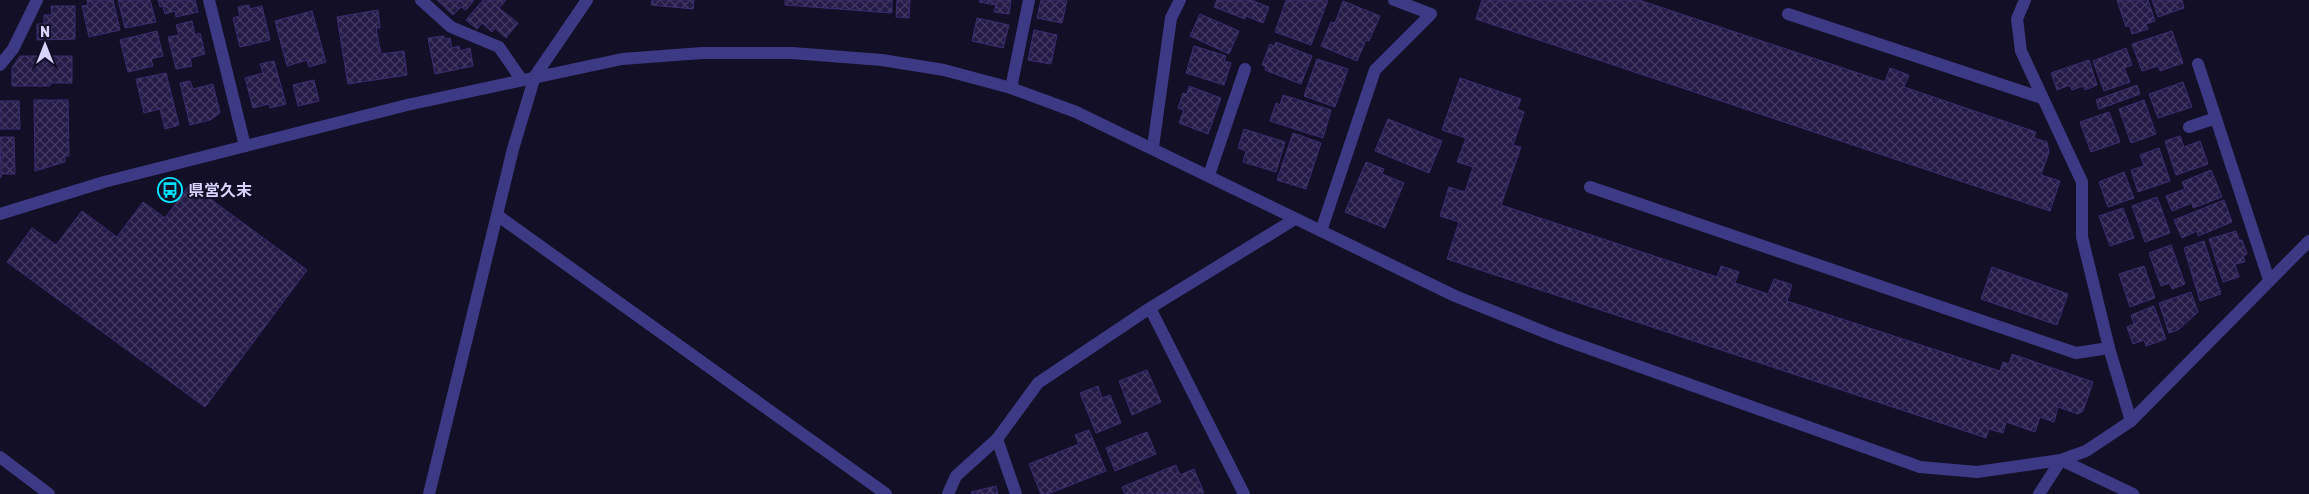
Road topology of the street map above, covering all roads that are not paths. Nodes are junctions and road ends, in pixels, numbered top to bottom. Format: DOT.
graph roads {
  1 [pos="36,0"];
  2 [pos="209,0"];
  3 [pos="421,0"];
  4 [pos="587,0"];
  5 [pos="1028,0"];
  6 [pos="1180,0"];
  7 [pos="1394,0"];
  8 [pos="2025,0"];
  9 [pos="1788,14"];
  10 [pos="2198,64"];
  11 [pos="0,65"];
  12 [pos="1244,69"];
  13 [pos="535,76"];
  14 [pos="521,80"];
  15 [pos="1011,88"];
  16 [pos="2042,98"];
  17 [pos="2216,118"];
  18 [pos="2190,127"];
  19 [pos="245,146"];
  20 [pos="1153,147"];
  21 [pos="1209,175"];
  22 [pos="1590,188"];
  23 [pos="0,214"];
  24 [pos="497,215"];
  25 [pos="1295,219"];
  26 [pos="1320,231"];
  27 [pos="2309,241"];
  28 [pos="2269,280"];
  29 [pos="1150,308"];
  30 [pos="2109,348"];
  31 [pos="2131,421"];
  32 [pos="997,439"];
  33 [pos="0,457"];
  34 [pos="2061,460"];
  35 [pos="49,494"];
  36 [pos="429,494"];
  37 [pos="886,494"];
  38 [pos="948,494"];
  39 [pos="1016,494"];
  40 [pos="1244,494"];
  41 [pos="2039,494"];
  42 [pos="2133,494"];
  1 -- 11 [label="street"];
  2 -- 19 [label="street"];
  3 -- 14 [label="street"];
  4 -- 13 [label="street"];
  5 -- 15 [label="street"];
  6 -- 20 [label="street"];
  7 -- 26 [label="street"];
  8 -- 16 [label="street"];
  9 -- 16 [label="street"];
  10 -- 17 [label="street"];
  12 -- 21 [label="street"];
  13 -- 14 [label="street"];
  13 -- 15 [label="street"];
  13 -- 24 [label="street"];
  14 -- 19 [label="street"];
  15 -- 20 [label="street"];
  16 -- 30 [label="street"];
  17 -- 18 [label="street"];
  17 -- 28 [label="street"];
  19 -- 23 [label="street"];
  20 -- 21 [label="street"];
  21 -- 25 [label="street"];
  22 -- 30 [label="street"];
  24 -- 36 [label="street"];
  24 -- 37 [label="street"];
  25 -- 26 [label="street"];
  25 -- 29 [label="street"];
  26 -- 34 [label="street"];
  27 -- 28 [label="street"];
  28 -- 31 [label="street"];
  29 -- 32 [label="street"];
  29 -- 40 [label="street"];
  30 -- 31 [label="street"];
  31 -- 34 [label="street"];
  32 -- 38 [label="street"];
  32 -- 39 [label="street"];
  33 -- 35 [label="street"];
  34 -- 41 [label="street"];
  34 -- 42 [label="street"];
}
